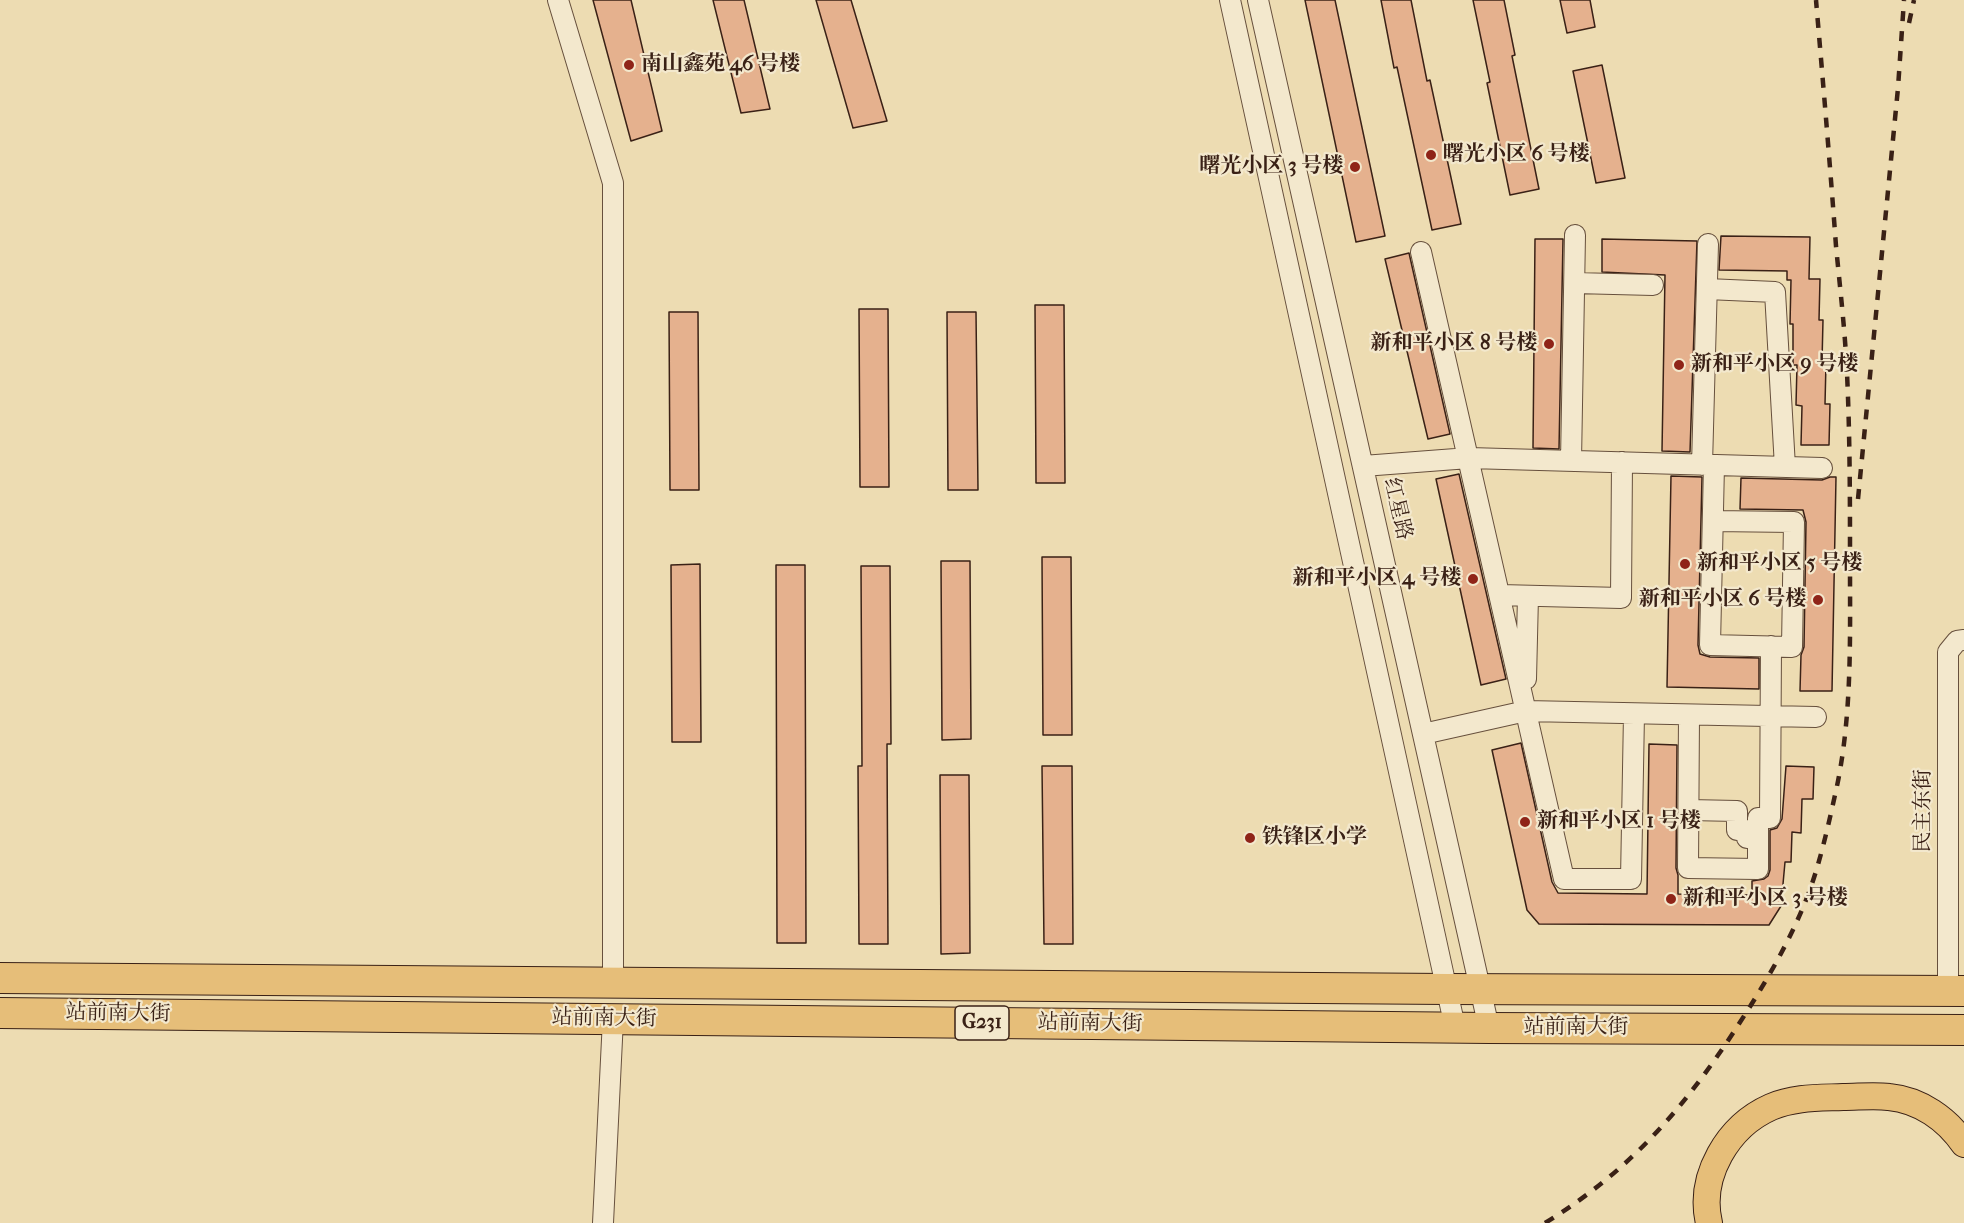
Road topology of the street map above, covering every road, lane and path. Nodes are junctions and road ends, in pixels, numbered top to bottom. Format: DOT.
graph roads {
  1 [pos="558,0"];
  2 [pos="1230,0"];
  3 [pos="1258,0"];
  4 [pos="1575,235"];
  5 [pos="1708,244"];
  6 [pos="1421,252"];
  7 [pos="1575,283"];
  8 [pos="1653,285"];
  9 [pos="1707,289"];
  10 [pos="1469,458"];
  11 [pos="1571,461"];
  12 [pos="1622,462"];
  13 [pos="1708,465"];
  14 [pos="1363,466"];
  15 [pos="1785,467"];
  16 [pos="1822,468"];
  17 [pos="1713,520"];
  18 [pos="1500,595"];
  19 [pos="1528,596"];
  20 [pos="1964,640"];
  21 [pos="1772,646"];
  22 [pos="1526,711"];
  23 [pos="1634,714"];
  24 [pos="1689,714"];
  25 [pos="1771,716"];
  26 [pos="1816,717"];
  27 [pos="1423,734"];
  28 [pos="1689,810"];
  29 [pos="1758,838"];
  30 [pos="0,978"];
  31 [pos="613,983"];
  32 [pos="1447,989"];
  33 [pos="1480,989"];
  34 [pos="1956,991"];
  35 [pos="0,1013"];
  36 [pos="613,1019"];
  37 [pos="1455,1028"];
  38 [pos="1489,1028"];
  39 [pos="1964,1030"];
  40 [pos="1964,1144"];
  41 [pos="603,1223"];
  42 [pos="1709,1223"];
  1 -- 31 [label="street"];
  2 -- 32 [label="street"];
  3 -- 14 [label="street, 红星路"];
  4 -- 7 [label="street"];
  5 -- 9 [label="street"];
  6 -- 10 [label="street"];
  7 -- 8 [label="street"];
  7 -- 11 [label="street"];
  9 -- 13 [label="street"];
  9 -- 15 [label="street"];
  10 -- 11 [label="street"];
  10 -- 14 [label="street"];
  10 -- 18 [label="street"];
  11 -- 12 [label="street"];
  12 -- 13 [label="street"];
  12 -- 19 [label="street"];
  13 -- 15 [label="street"];
  13 -- 17 [label="street"];
  14 -- 27 [label="street, 红星路"];
  15 -- 16 [label="street"];
  17 -- 21 [label="street"];
  17 -- 21 [label="street"];
  18 -- 19 [label="street"];
  18 -- 22 [label="street"];
  19 -- 22 [label="street"];
  20 -- 34 [label="street, 民主东街"];
  21 -- 25 [label="street"];
  22 -- 23 [label="street"];
  22 -- 23 [label="street"];
  22 -- 27 [label="street"];
  23 -- 24 [label="street"];
  24 -- 25 [label="street"];
  24 -- 28 [label="street"];
  25 -- 26 [label="street"];
  25 -- 29 [label="street"];
  27 -- 33 [label="street, 红星路"];
  28 -- 29 [label="street"];
  28 -- 29 [label="street"];
  30 -- 31 [label="highway, 站前南大街 / G231"];
  31 -- 32 [label="highway, 站前南大街 / G231"];
  32 -- 33 [label="highway, 站前南大街 / G231"];
  32 -- 37 [label="street"];
  33 -- 34 [label="highway, 站前南大街 / G231"];
  33 -- 38 [label="street, 红星路"];
  35 -- 36 [label="highway, 站前南大街 / G231"];
  36 -- 37 [label="highway, 站前南大街 / G231"];
  36 -- 41 [label="street"];
  37 -- 38 [label="highway, 站前南大街 / G231"];
  38 -- 39 [label="highway, 站前南大街 / G231"];
  40 -- 42 [label="main road"];
}
